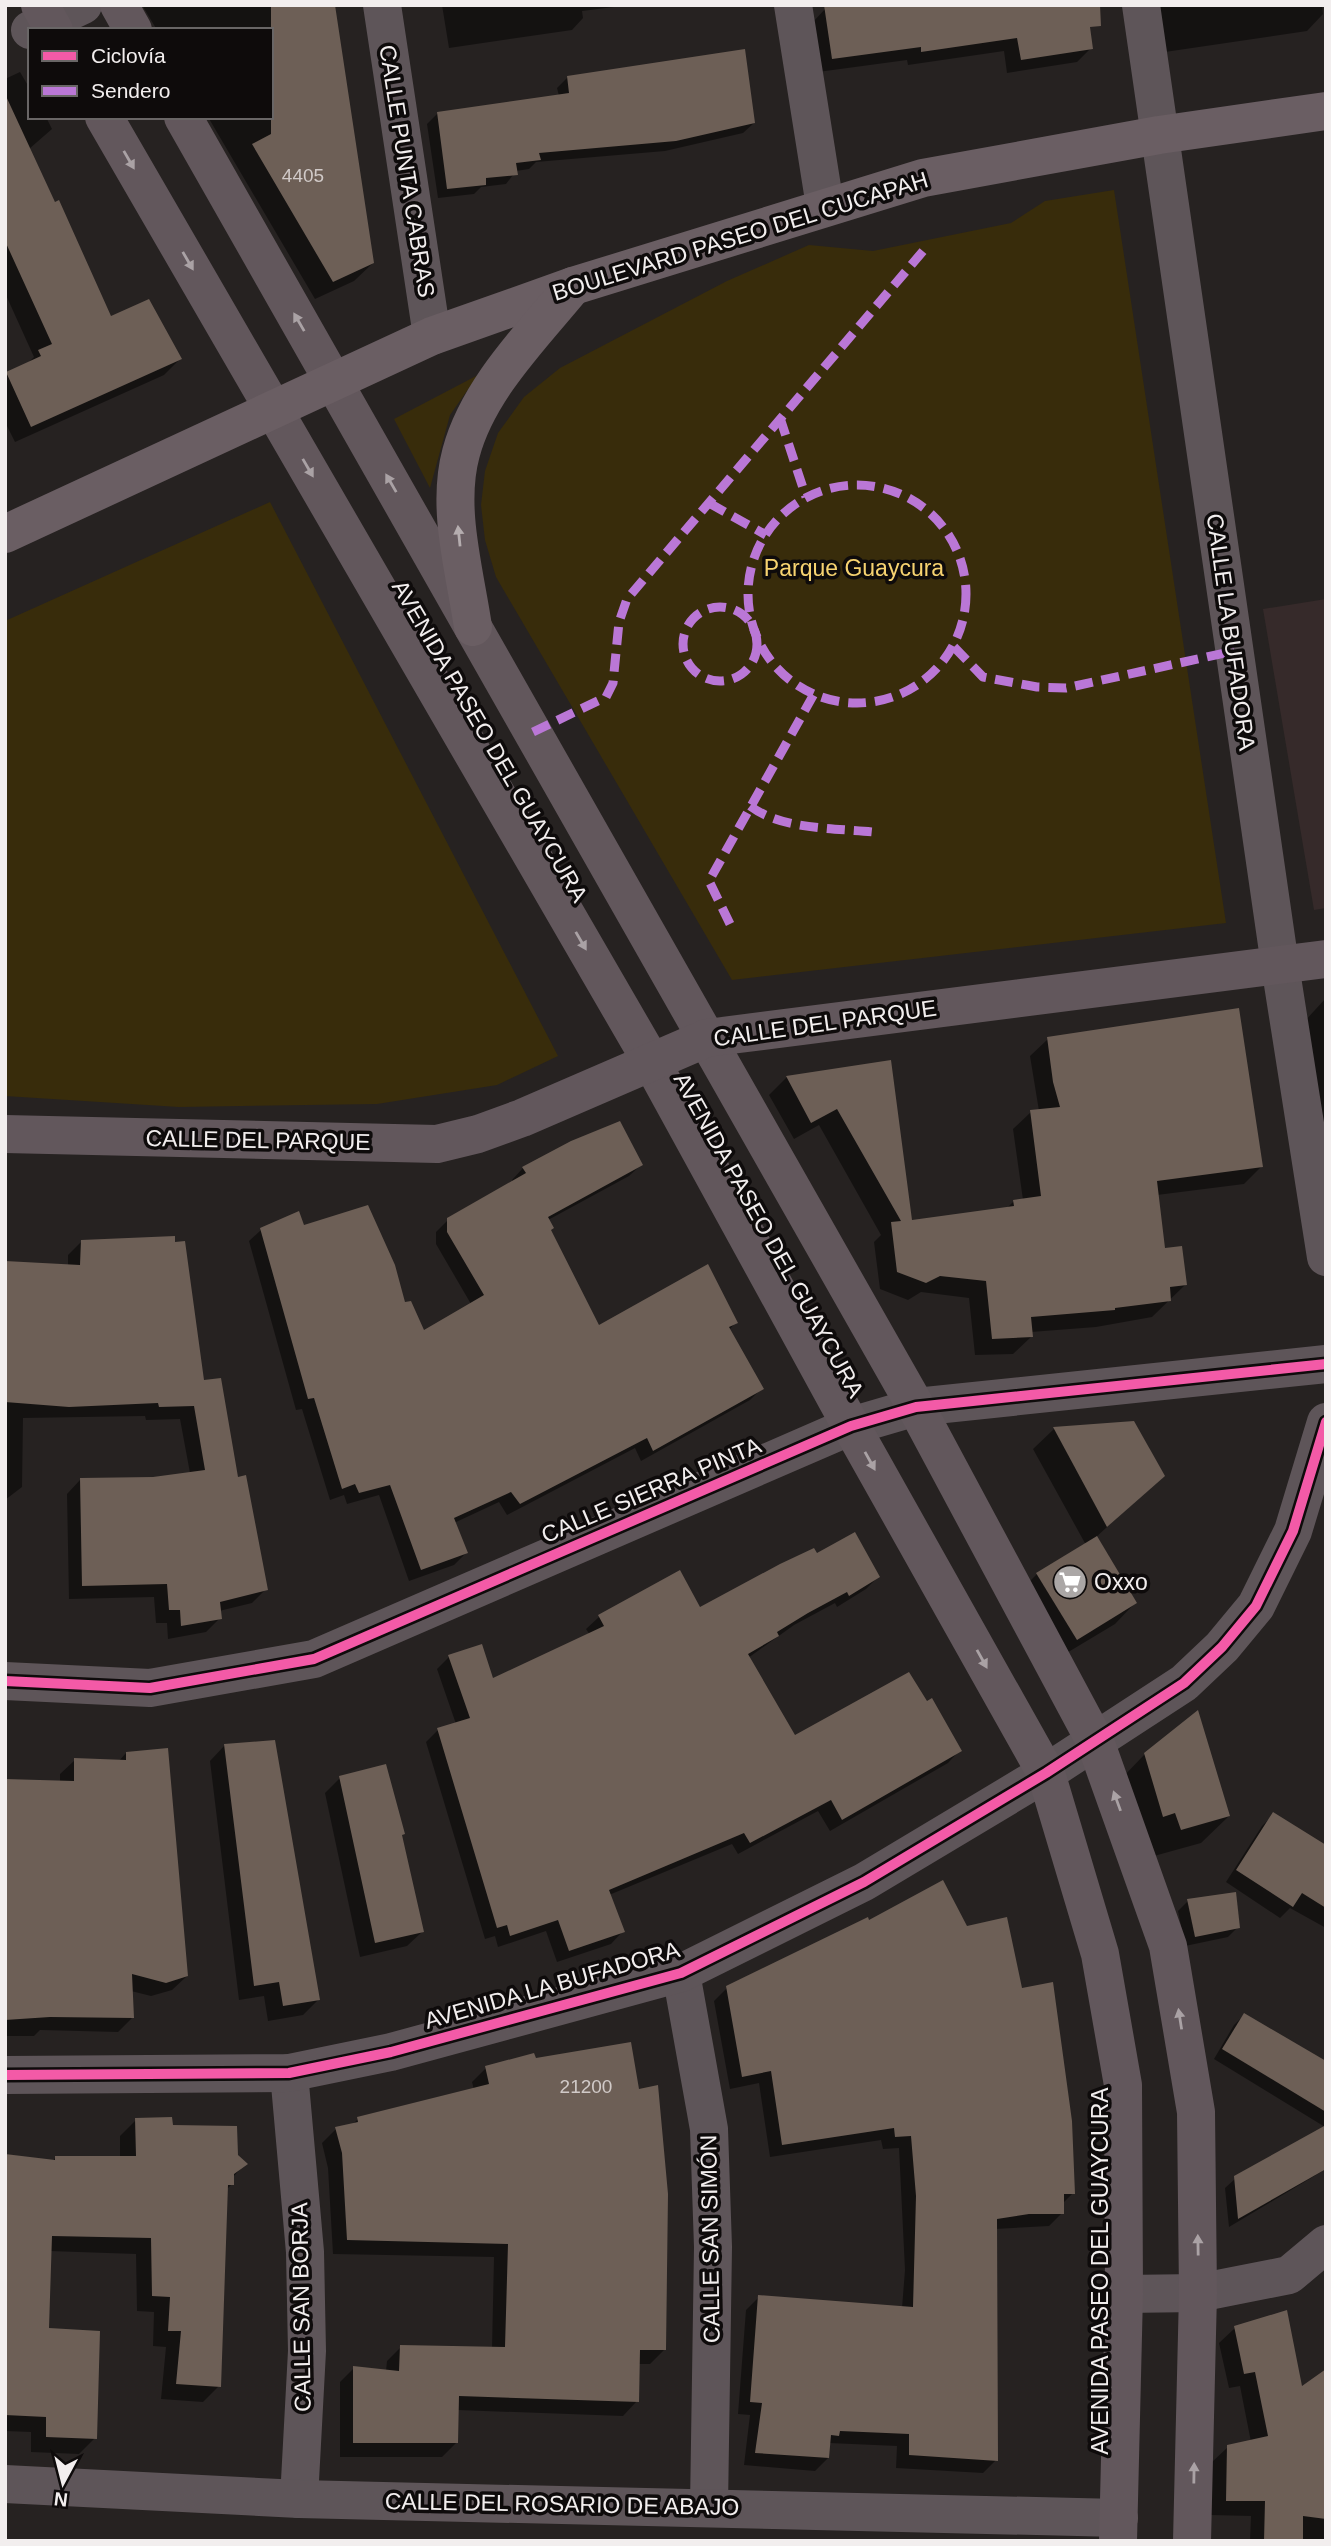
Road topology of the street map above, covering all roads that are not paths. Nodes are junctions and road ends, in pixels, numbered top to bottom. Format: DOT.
graph roads {
  1 [pos="119,5"];
  2 [pos="382,5"];
  3 [pos="793,5"];
  4 [pos="1141,5"];
  5 [pos="48,20"];
  6 [pos="32,28"];
  7 [pos="132,28"];
  8 [pos="28,30"];
  9 [pos="5,41"];
  10 [pos="1326,111"];
  11 [pos="105,119"];
  12 [pos="184,119"];
  13 [pos="1159,135"];
  14 [pos="825,206"];
  15 [pos="573,286"];
  16 [pos="432,336"];
  17 [pos="333,381"];
  18 [pos="274,409"];
  19 [pos="5,534"];
  20 [pos="473,627"];
  21 [pos="1326,959"];
  22 [pos="1280,965"];
  23 [pos="707,1038"];
  24 [pos="650,1061"];
  25 [pos="5,1133"];
  26 [pos="1326,1257"];
  27 [pos="1326,1364"];
  28 [pos="916,1407"];
  29 [pos="1326,1422"];
  30 [pos="851,1426"];
  31 [pos="5,1681"];
  32 [pos="1095,1741"];
  33 [pos="1046,1773"];
  34 [pos="681,1973"];
  35 [pos="289,2073"];
  36 [pos="5,2075"];
  37 [pos="1326,2244"];
  38 [pos="1198,2293"];
  39 [pos="1124,2294"];
  40 [pos="5,2484"];
  41 [pos="299,2499"];
  42 [pos="709,2507"];
  43 [pos="1119,2530"];
  44 [pos="1192,2541"];
  1 -- 7 [label="main road"];
  2 -- 16 [label="street, CALLE PUNTA CABRAS"];
  3 -- 14 [label="street"];
  4 -- 13 [label="street, CALLE LA BUFADORA"];
  5 -- 6 [label="street"];
  8 -- 9 [label="street"];
  10 -- 13 [label="main road, BOULEVARD PASEO DEL CUCAPAH"];
  11 -- 18 [label="main road, AVENIDA PASEO DEL GUAYCURA, one-way"];
  17 -- 12 [label="main road, AVENIDA PASEO DEL GUAYCURA, one-way"];
  13 -- 14 [label="main road, BOULEVARD PASEO DEL CUCAPAH"];
  13 -- 22 [label="street, CALLE LA BUFADORA"];
  14 -- 15 [label="main road, BOULEVARD PASEO DEL CUCAPAH"];
  15 -- 16 [label="main road, BOULEVARD PASEO DEL CUCAPAH"];
  20 -- 15 [label="main road, one-way"];
  16 -- 17 [label="main road, BOULEVARD PASEO DEL CUCAPAH"];
  17 -- 18 [label="main road, BOULEVARD PASEO DEL CUCAPAH"];
  20 -- 17 [label="main road, AVENIDA PASEO DEL GUAYCURA, one-way"];
  18 -- 19 [label="main road, BOULEVARD PASEO DEL CUCAPAH"];
  18 -- 24 [label="main road, AVENIDA PASEO DEL GUAYCURA, one-way"];
  20 -- 23 [label="main road, AVENIDA PASEO DEL GUAYCURA"];
  21 -- 22 [label="main road, CALLE DEL PARQUE"];
  22 -- 23 [label="main road, CALLE DEL PARQUE"];
  22 -- 26 [label="street, CALLE LA BUFADORA"];
  23 -- 24 [label="main road, CALLE DEL PARQUE"];
  23 -- 28 [label="main road, AVENIDA PASEO DEL GUAYCURA"];
  24 -- 25 [label="main road, CALLE DEL PARQUE"];
  24 -- 30 [label="main road, AVENIDA PASEO DEL GUAYCURA"];
  27 -- 28 [label="street, CALLE SIERRA PINTA"];
  28 -- 30 [label="street, CALLE SIERRA PINTA"];
  28 -- 32 [label="main road, AVENIDA PASEO DEL GUAYCURA"];
  29 -- 32 [label="street"];
  30 -- 31 [label="street, CALLE SIERRA PINTA"];
  30 -- 33 [label="main road, AVENIDA PASEO DEL GUAYCURA, one-way"];
  32 -- 33 [label="street, AVENIDA LA BUFADORA"];
  38 -- 32 [label="main road, AVENIDA PASEO DEL GUAYCURA, one-way"];
  33 -- 34 [label="street, AVENIDA LA BUFADORA"];
  33 -- 39 [label="main road, AVENIDA PASEO DEL GUAYCURA"];
  34 -- 35 [label="street, AVENIDA LA BUFADORA"];
  34 -- 42 [label="street, CALLE SAN SIMÓN"];
  35 -- 36 [label="street, AVENIDA LA BUFADORA"];
  35 -- 41 [label="street, CALLE SAN BORJA"];
  37 -- 38 [label="street"];
  38 -- 39 [label="street"];
  44 -- 38 [label="main road, AVENIDA PASEO DEL GUAYCURA, one-way"];
  39 -- 43 [label="main road, AVENIDA PASEO DEL GUAYCURA"];
  40 -- 41 [label="street, CALLE DEL ROSARIO DE ABAJO"];
  41 -- 42 [label="street, CALLE DEL ROSARIO DE ABAJO"];
  42 -- 43 [label="street, CALLE DEL ROSARIO DE ABAJO"];
}
